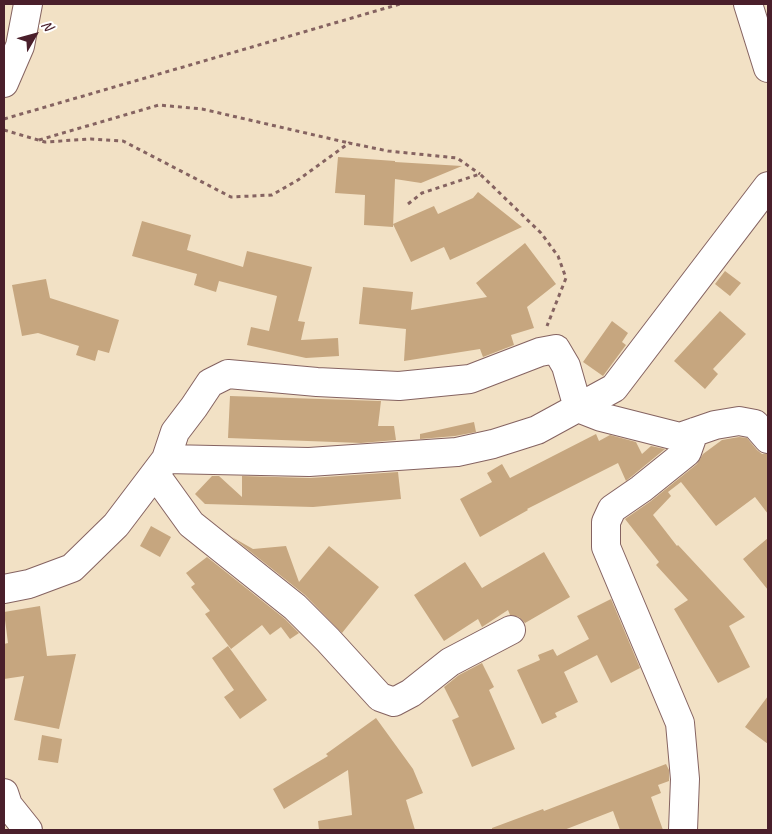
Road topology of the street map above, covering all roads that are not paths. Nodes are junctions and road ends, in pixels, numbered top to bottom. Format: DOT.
graph roads {
  1 [pos="28,4"];
  2 [pos="748,4"];
  3 [pos="768,68"];
  4 [pos="4,83"];
  5 [pos="768,186"];
  6 [pos="578,408"];
  7 [pos="694,432"];
  8 [pos="768,439"];
  9 [pos="160,467"];
  10 [pos="4,588"];
  11 [pos="511,630"];
  12 [pos="4,793"];
  13 [pos="28,830"];
  14 [pos="683,830"];
  1 -- 4 [label="street"];
  2 -- 3 [label="street"];
  5 -- 6 [label="street"];
  6 -- 7 [label="street"];
  6 -- 9 [label="street"];
  6 -- 9 [label="street"];
  7 -- 8 [label="street"];
  7 -- 14 [label="street"];
  9 -- 10 [label="street"];
  9 -- 11 [label="street"];
  12 -- 13 [label="street"];
}
